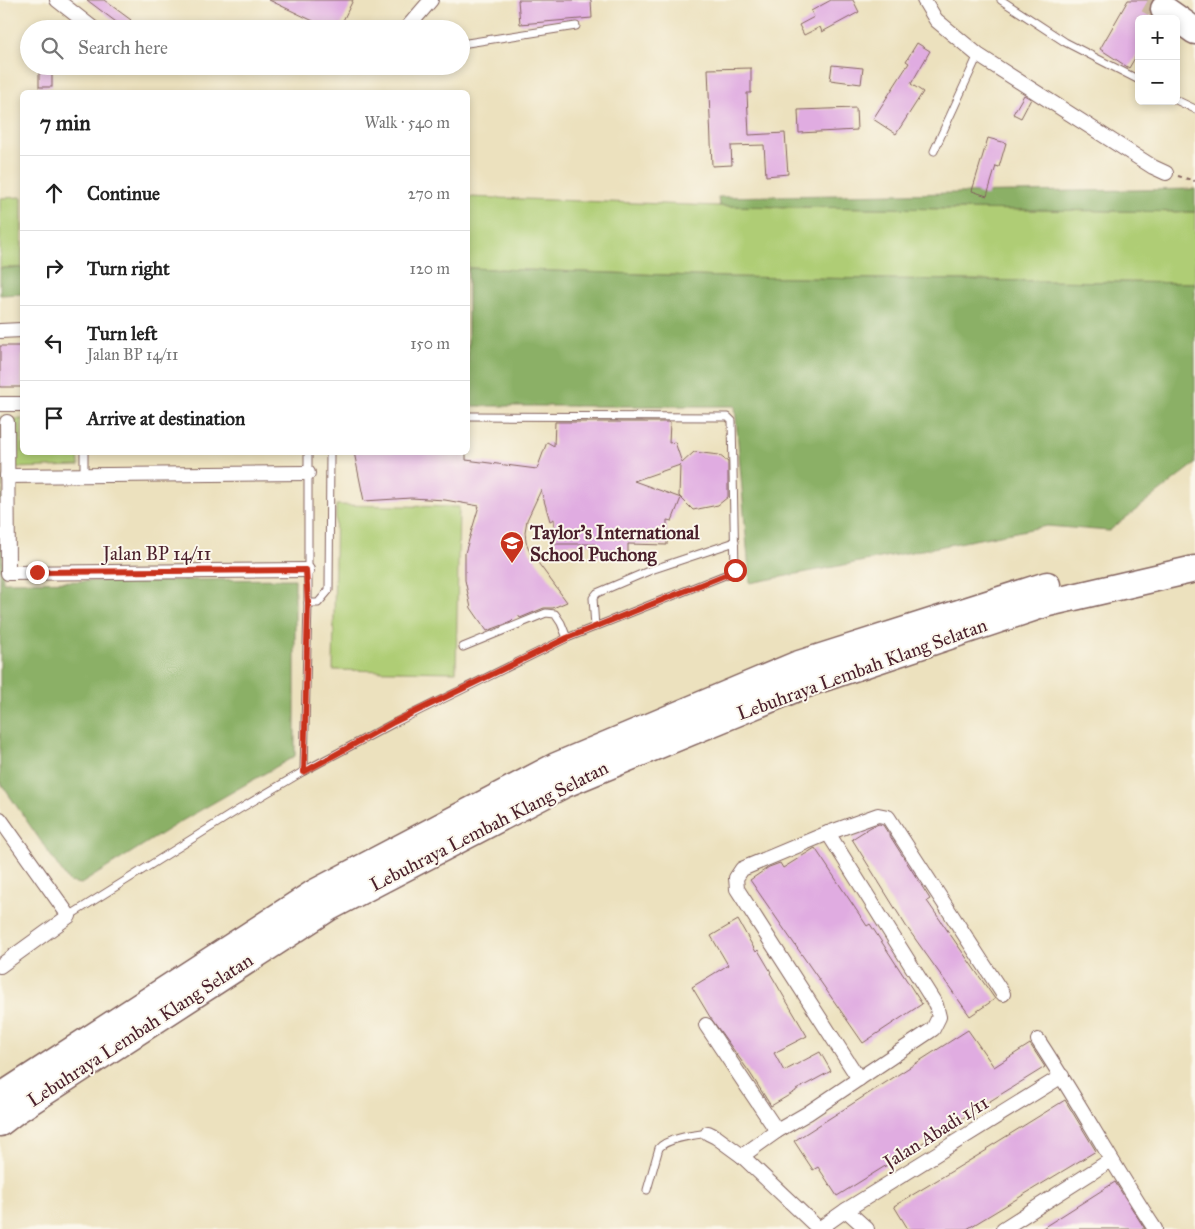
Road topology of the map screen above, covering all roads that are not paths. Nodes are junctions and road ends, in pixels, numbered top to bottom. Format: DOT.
graph roads {
  1 [pos="57,0"];
  2 [pos="431,0"];
  3 [pos="924,0"];
  4 [pos="1001,0"];
  5 [pos="1164,9"];
  6 [pos="83,20"];
  7 [pos="414,20"];
  8 [pos="576,26"];
  9 [pos="1195,31"];
  10 [pos="470,43"];
  11 [pos="978,55"];
  12 [pos="1135,78"];
  13 [pos="1180,102"];
  14 [pos="1195,110"];
  15 [pos="934,151"];
  16 [pos="1166,173"];
  17 [pos="20,330"];
  18 [pos="0,331"];
  19 [pos="0,404"];
  20 [pos="20,404"];
  21 [pos="470,416"];
  22 [pos="7,422"];
  23 [pos="84,455"];
  24 [pos="308,455"];
  25 [pos="330,455"];
  26 [pos="308,473"];
  27 [pos="84,475"];
  28 [pos="7,476"];
  29 [pos="735,542"];
  30 [pos="1195,550"];
  31 [pos="1195,569"];
  32 [pos="306,570"];
  33 [pos="308,603"];
  34 [pos="595,627"];
  35 [pos="567,638"];
  36 [pos="463,647"];
  37 [pos="304,772"];
  38 [pos="1,825"];
  39 [pos="828,833"];
  40 [pos="68,916"];
  41 [pos="0,966"];
  42 [pos="1003,994"];
  43 [pos="706,1025"];
  44 [pos="1038,1040"];
  45 [pos="1062,1076"];
  46 [pos="859,1079"];
  47 [pos="0,1097"];
  48 [pos="0,1123"];
  49 [pos="777,1131"];
  50 [pos="708,1133"];
  51 [pos="742,1156"];
  52 [pos="1111,1160"];
  53 [pos="647,1190"];
  54 [pos="846,1210"];
  55 [pos="819,1229"];
  56 [pos="867,1229"];
  57 [pos="1003,1229"];
  58 [pos="1155,1229"];
  1 -- 6 [label="street"];
  2 -- 7 [label="street"];
  3 -- 11 [label="street"];
  4 -- 12 [label="lane"];
  5 -- 9 [label="highway"];
  8 -- 10 [label="lane"];
  11 -- 15 [label="lane"];
  11 -- 16 [label="street"];
  13 -- 14 [label="lane"];
  17 -- 18 [label="street"];
  19 -- 20 [label="street"];
  21 -- 29 [label="lane"];
  22 -- 28 [label="street"];
  23 -- 27 [label="lane"];
  24 -- 26 [label="lane"];
  25 -- 33 [label="lane"];
  26 -- 27 [label="street"];
  26 -- 32 [label="lane"];
  27 -- 28 [label="street"];
  28 -- 32 [label="street, Jalan BP 14/11"];
  29 -- 34 [label="lane"];
  29 -- 34 [label="lane"];
  30 -- 47 [label="highway, Lebuhraya Lembah Klang Selatan"];
  31 -- 48 [label="highway, Lebuhraya Lembah Klang Selatan"];
  32 -- 33 [label="lane"];
  33 -- 37 [label="lane"];
  34 -- 35 [label="lane"];
  35 -- 36 [label="lane"];
  35 -- 37 [label="lane"];
  37 -- 40 [label="lane"];
  38 -- 40 [label="street"];
  39 -- 42 [label="street"];
  39 -- 46 [label="street"];
  39 -- 46 [label="street"];
  40 -- 41 [label="street"];
  43 -- 49 [label="street"];
  44 -- 45 [label="street"];
  45 -- 52 [label="street"];
  45 -- 54 [label="street, Jalan Abadi 1/11"];
  46 -- 49 [label="street"];
  49 -- 51 [label="street"];
  50 -- 51 [label="street"];
  50 -- 53 [label="lane"];
  51 -- 55 [label="street"];
  52 -- 57 [label="street"];
  52 -- 58 [label="street"];
  54 -- 55 [label="street, Jalan Abadi 1/11"];
  54 -- 56 [label="street"];
}
